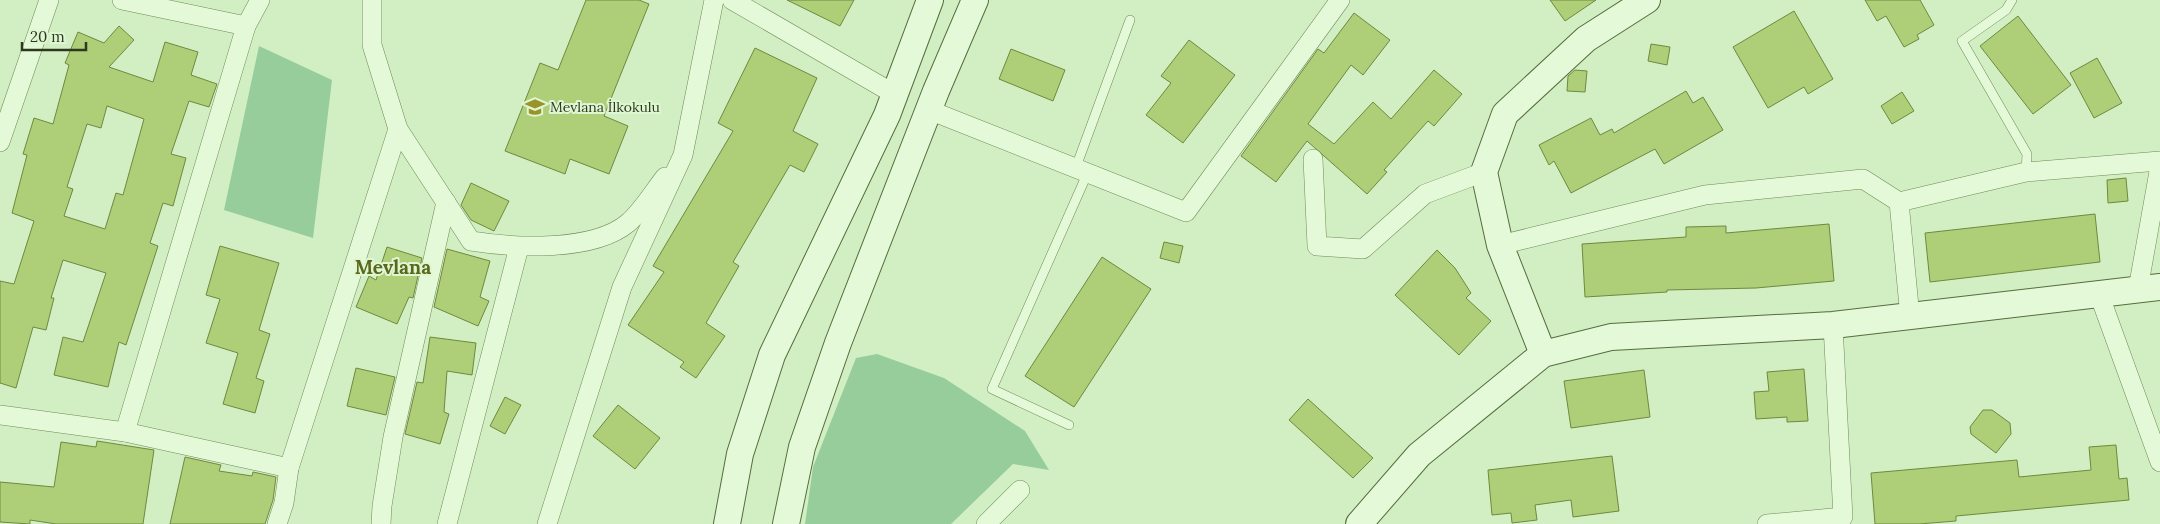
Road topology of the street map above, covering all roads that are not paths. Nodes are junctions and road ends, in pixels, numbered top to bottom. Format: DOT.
graph roads {
  1 [pos="49,0"];
  2 [pos="122,0"];
  3 [pos="372,0"];
  4 [pos="714,0"];
  5 [pos="732,0"];
  6 [pos="930,0"];
  7 [pos="975,0"];
  8 [pos="1340,0"];
  9 [pos="1647,0"];
  10 [pos="2012,0"];
  11 [pos="259,2"];
  12 [pos="1130,20"];
  13 [pos="246,26"];
  14 [pos="896,95"];
  15 [pos="929,110"];
  16 [pos="398,129"];
  17 [pos="0,142"];
  18 [pos="683,155"];
  19 [pos="1313,159"];
  20 [pos="2160,161"];
  21 [pos="2160,166"];
  22 [pos="1082,169"];
  23 [pos="1484,172"];
  24 [pos="2026,172"];
  25 [pos="446,202"];
  26 [pos="1899,202"];
  27 [pos="1500,245"];
  28 [pos="520,246"];
  29 [pos="2149,288"];
  30 [pos="2099,294"];
  31 [pos="1910,317"];
  32 [pos="1833,325"];
  33 [pos="1543,354"];
  34 [pos="0,415"];
  35 [pos="1069,425"];
  36 [pos="125,432"];
  37 [pos="2160,462"];
  38 [pos="289,468"];
  39 [pos="1020,490"];
  40 [pos="1843,521"];
  41 [pos="277,524"];
  42 [pos="381,524"];
  43 [pos="447,524"];
  44 [pos="547,524"];
  45 [pos="727,524"];
  46 [pos="786,524"];
  47 [pos="986,524"];
  48 [pos="1359,524"];
  49 [pos="1767,524"];
  1 -- 17 [label="street"];
  2 -- 13 [label="street"];
  3 -- 16 [label="street"];
  4 -- 18 [label="street"];
  5 -- 14 [label="street"];
  6 -- 14 [label="street"];
  7 -- 15 [label="street"];
  8 -- 22 [label="street"];
  9 -- 23 [label="street"];
  10 -- 24 [label="lane"];
  11 -- 13 [label="street"];
  12 -- 22 [label="lane"];
  13 -- 36 [label="street"];
  14 -- 45 [label="street"];
  15 -- 22 [label="street"];
  15 -- 46 [label="street"];
  16 -- 25 [label="street"];
  16 -- 38 [label="street"];
  18 -- 28 [label="street"];
  18 -- 44 [label="street"];
  19 -- 23 [label="street"];
  20 -- 24 [label="street"];
  21 -- 29 [label="street"];
  22 -- 35 [label="lane"];
  23 -- 27 [label="street"];
  24 -- 26 [label="street"];
  25 -- 28 [label="street"];
  25 -- 42 [label="street"];
  26 -- 27 [label="street"];
  26 -- 31 [label="street"];
  27 -- 33 [label="street"];
  28 -- 43 [label="street"];
  29 -- 30 [label="street"];
  30 -- 31 [label="street"];
  30 -- 37 [label="street"];
  31 -- 32 [label="street"];
  32 -- 33 [label="street"];
  32 -- 40 [label="street"];
  33 -- 48 [label="street"];
  34 -- 36 [label="street"];
  36 -- 38 [label="street"];
  38 -- 41 [label="street"];
  39 -- 47 [label="street"];
  40 -- 49 [label="street"];
}
